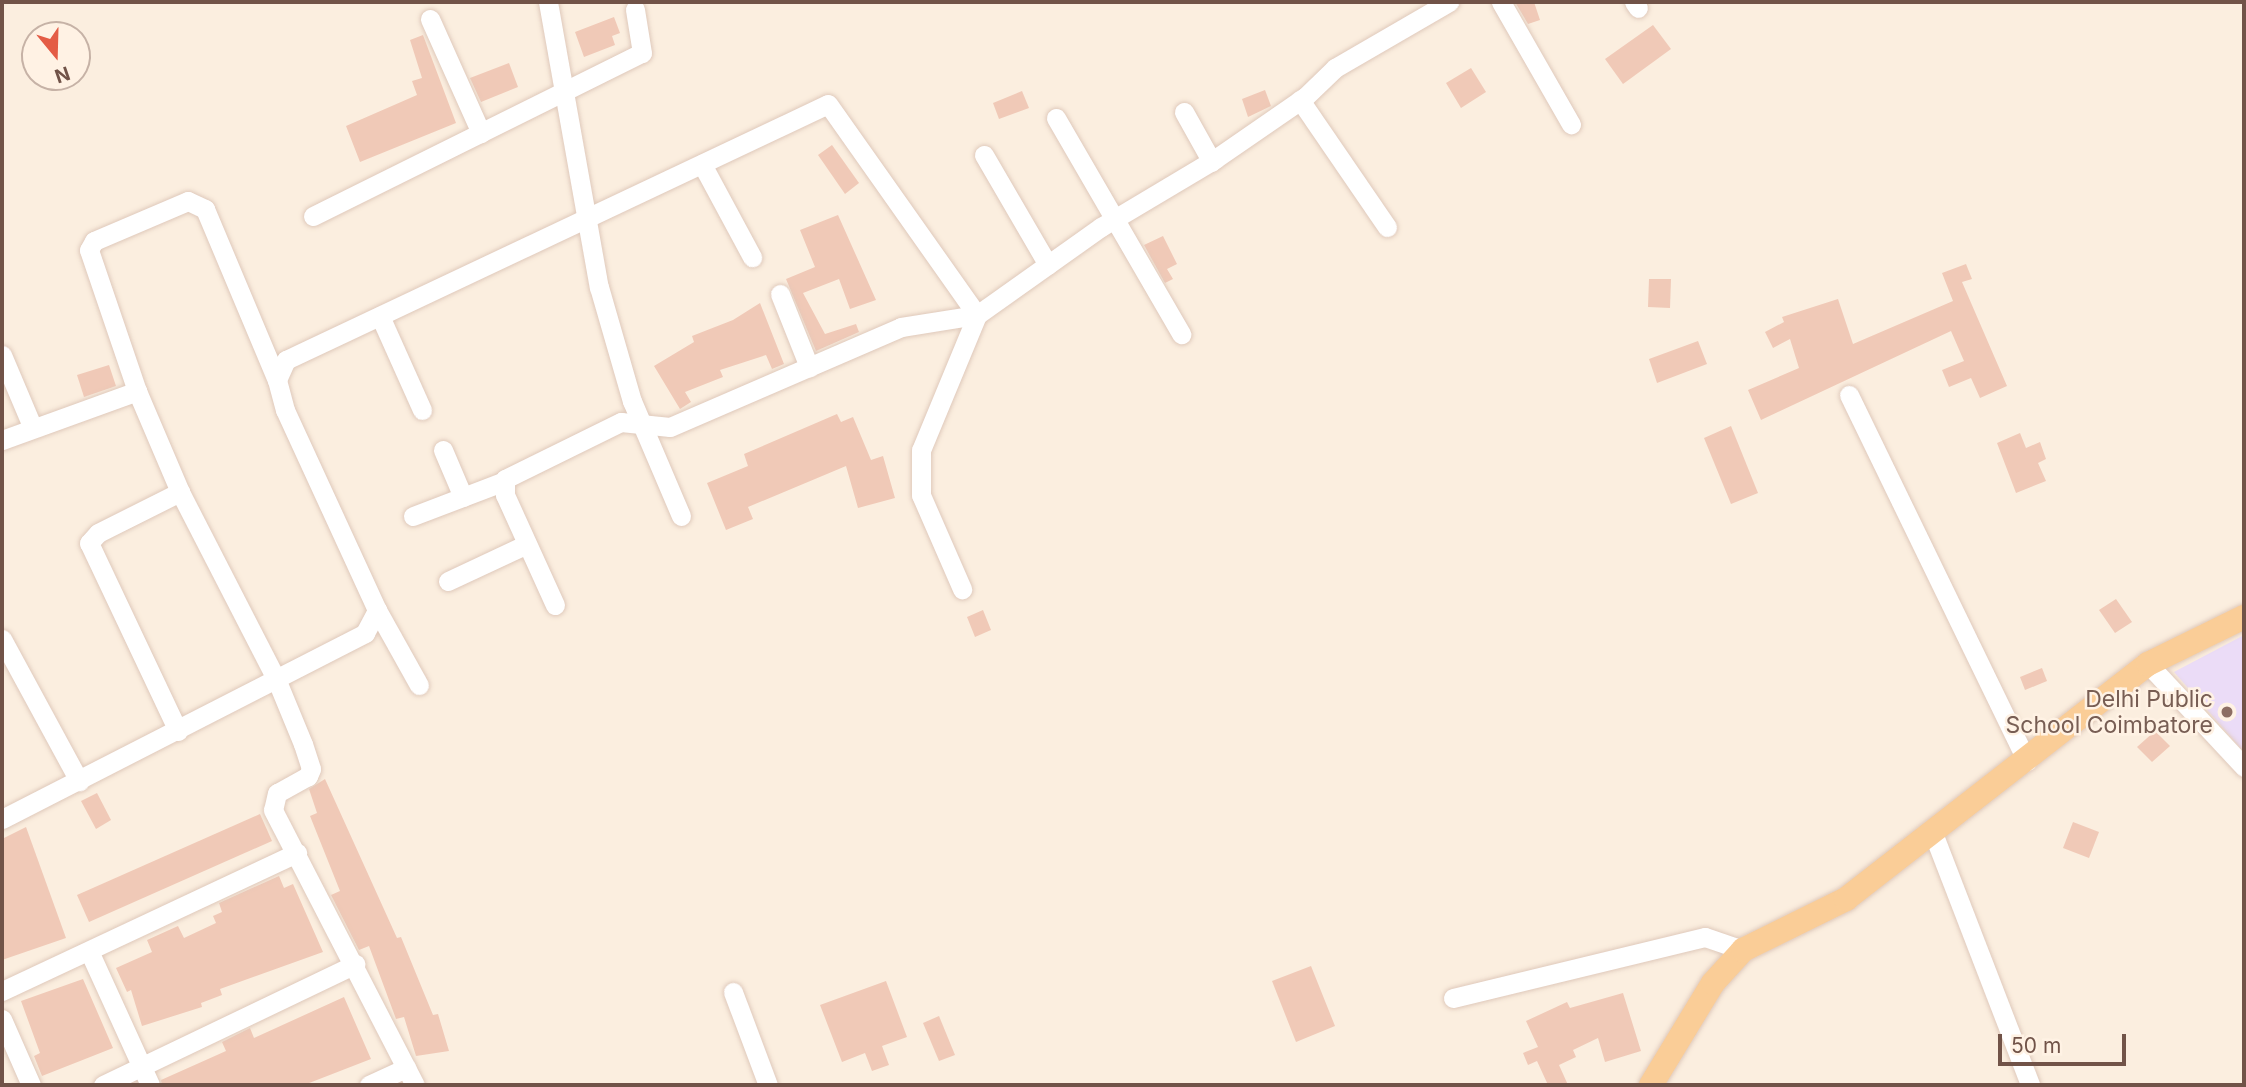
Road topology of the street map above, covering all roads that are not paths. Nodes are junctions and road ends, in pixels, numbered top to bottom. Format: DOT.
graph roads {
  1 [pos="548,2"];
  2 [pos="1449,2"];
  3 [pos="1501,2"];
  4 [pos="635,10"];
  5 [pos="430,19"];
  6 [pos="564,92"];
  7 [pos="1300,100"];
  8 [pos="1185,112"];
  9 [pos="1056,118"];
  10 [pos="1571,124"];
  11 [pos="481,133"];
  12 [pos="984,155"];
  13 [pos="1212,162"];
  14 [pos="702,164"];
  15 [pos="313,216"];
  16 [pos="588,218"];
  17 [pos="1114,219"];
  18 [pos="1387,227"];
  19 [pos="752,257"];
  20 [pos="1048,265"];
  21 [pos="780,294"];
  22 [pos="977,315"];
  23 [pos="380,317"];
  24 [pos="1181,334"];
  25 [pos="2,355"];
  26 [pos="809,367"];
  27 [pos="277,380"];
  28 [pos="137,391"];
  29 [pos="1849,395"];
  30 [pos="422,410"];
  31 [pos="644,425"];
  32 [pos="32,426"];
  33 [pos="2,440"];
  34 [pos="443,450"];
  35 [pos="502,482"];
  36 [pos="180,492"];
  37 [pos="463,497"];
  38 [pos="414,516"];
  39 [pos="681,516"];
  40 [pos="527,544"];
  41 [pos="447,580"];
  42 [pos="962,589"];
  43 [pos="555,605"];
  44 [pos="377,610"];
  45 [pos="2244,617"];
  46 [pos="2,639"];
  47 [pos="7,664"];
  48 [pos="2148,664"];
  49 [pos="276,681"];
  50 [pos="419,685"];
  51 [pos="178,731"];
  52 [pos="2027,761"];
  53 [pos="2244,767"];
  54 [pos="79,781"];
  55 [pos="2,819"];
  56 [pos="1933,833"];
  57 [pos="297,853"];
  58 [pos="1743,950"];
  59 [pos="89,951"];
  60 [pos="355,964"];
  61 [pos="2,991"];
  62 [pos="733,992"];
  63 [pos="1453,998"];
  64 [pos="2,1019"];
  65 [pos="146,1076"];
  66 [pos="410,1077"];
  67 [pos="1655,1083"];
  68 [pos="31,1085"];
  69 [pos="103,1085"];
  70 [pos="369,1085"];
  71 [pos="768,1085"];
  72 [pos="2030,1085"];
  1 -- 6 [label="street"];
  2 -- 7 [label="street"];
  3 -- 10 [label="street"];
  4 -- 6 [label="street"];
  5 -- 11 [label="street"];
  6 -- 11 [label="street"];
  6 -- 16 [label="street"];
  7 -- 13 [label="street"];
  7 -- 18 [label="street"];
  8 -- 13 [label="street"];
  9 -- 17 [label="street"];
  11 -- 15 [label="street"];
  12 -- 20 [label="street"];
  13 -- 17 [label="street"];
  14 -- 16 [label="street"];
  14 -- 19 [label="street"];
  14 -- 22 [label="street"];
  16 -- 23 [label="street"];
  16 -- 31 [label="street"];
  17 -- 20 [label="street"];
  17 -- 24 [label="street"];
  20 -- 22 [label="street"];
  21 -- 26 [label="street"];
  22 -- 26 [label="street"];
  22 -- 42 [label="street"];
  23 -- 27 [label="street"];
  23 -- 30 [label="street"];
  25 -- 32 [label="street"];
  26 -- 31 [label="street"];
  27 -- 28 [label="street"];
  27 -- 44 [label="street"];
  28 -- 32 [label="street"];
  28 -- 36 [label="street"];
  29 -- 52 [label="street"];
  31 -- 35 [label="street"];
  31 -- 39 [label="street"];
  32 -- 33 [label="street"];
  34 -- 37 [label="street"];
  35 -- 37 [label="street"];
  35 -- 40 [label="street"];
  36 -- 49 [label="street"];
  36 -- 51 [label="street"];
  37 -- 38 [label="street"];
  40 -- 41 [label="street"];
  40 -- 43 [label="street"];
  44 -- 49 [label="street"];
  44 -- 50 [label="street"];
  45 -- 48 [label="main road"];
  46 -- 47 [label="street"];
  47 -- 54 [label="street"];
  48 -- 52 [label="main road"];
  48 -- 53 [label="street"];
  49 -- 51 [label="street"];
  49 -- 57 [label="street"];
  51 -- 54 [label="street"];
  52 -- 56 [label="main road"];
  54 -- 55 [label="street"];
  56 -- 58 [label="main road"];
  56 -- 72 [label="street"];
  57 -- 59 [label="street"];
  57 -- 60 [label="street"];
  58 -- 63 [label="street"];
  58 -- 67 [label="main road"];
  59 -- 61 [label="street"];
  59 -- 65 [label="street"];
  60 -- 65 [label="street"];
  60 -- 66 [label="street"];
  62 -- 71 [label="street"];
  64 -- 68 [label="street"];
  65 -- 69 [label="street"];
  66 -- 70 [label="street"];
}
